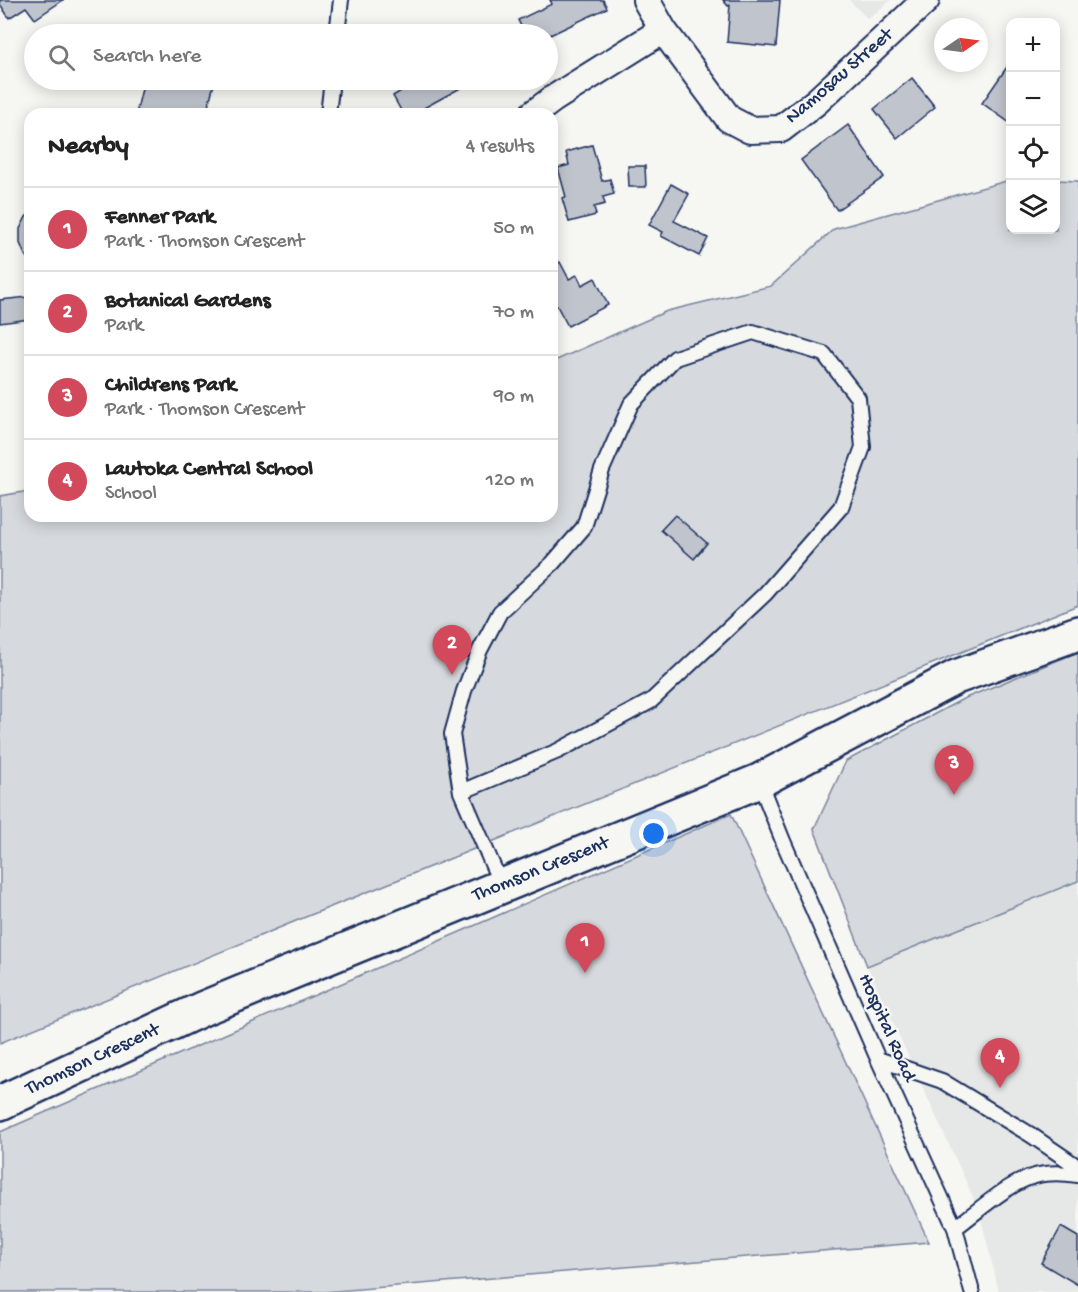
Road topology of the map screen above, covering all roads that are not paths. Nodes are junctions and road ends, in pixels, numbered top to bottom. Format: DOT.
graph roads {
  1 [pos="341,0"];
  2 [pos="646,0"];
  3 [pos="926,0"];
  4 [pos="338,24"];
  5 [pos="663,30"];
  6 [pos="331,90"];
  7 [pos="329,108"];
  8 [pos="541,108"];
  9 [pos="1078,633"];
  10 [pos="759,780"];
  11 [pos="461,792"];
  12 [pos="502,886"];
  13 [pos="878,1059"];
  14 [pos="0,1103"];
  15 [pos="1078,1167"];
  16 [pos="1078,1175"];
  17 [pos="955,1228"];
  18 [pos="972,1292"];
  1 -- 4 [label="lane"];
  2 -- 5 [label="street"];
  3 -- 5 [label="street, Namosau Street"];
  5 -- 8 [label="street"];
  6 -- 7 [label="lane"];
  9 -- 10 [label="main road, Thomson Crescent"];
  10 -- 12 [label="main road, Thomson Crescent"];
  10 -- 13 [label="lane, Hospital Road"];
  11 -- 11 [label="lane"];
  11 -- 12 [label="lane"];
  12 -- 14 [label="main road, Thomson Crescent"];
  13 -- 15 [label="lane"];
  13 -- 17 [label="lane, Hospital Road"];
  16 -- 17 [label="lane"];
  17 -- 18 [label="lane, Hospital Road"];
}
